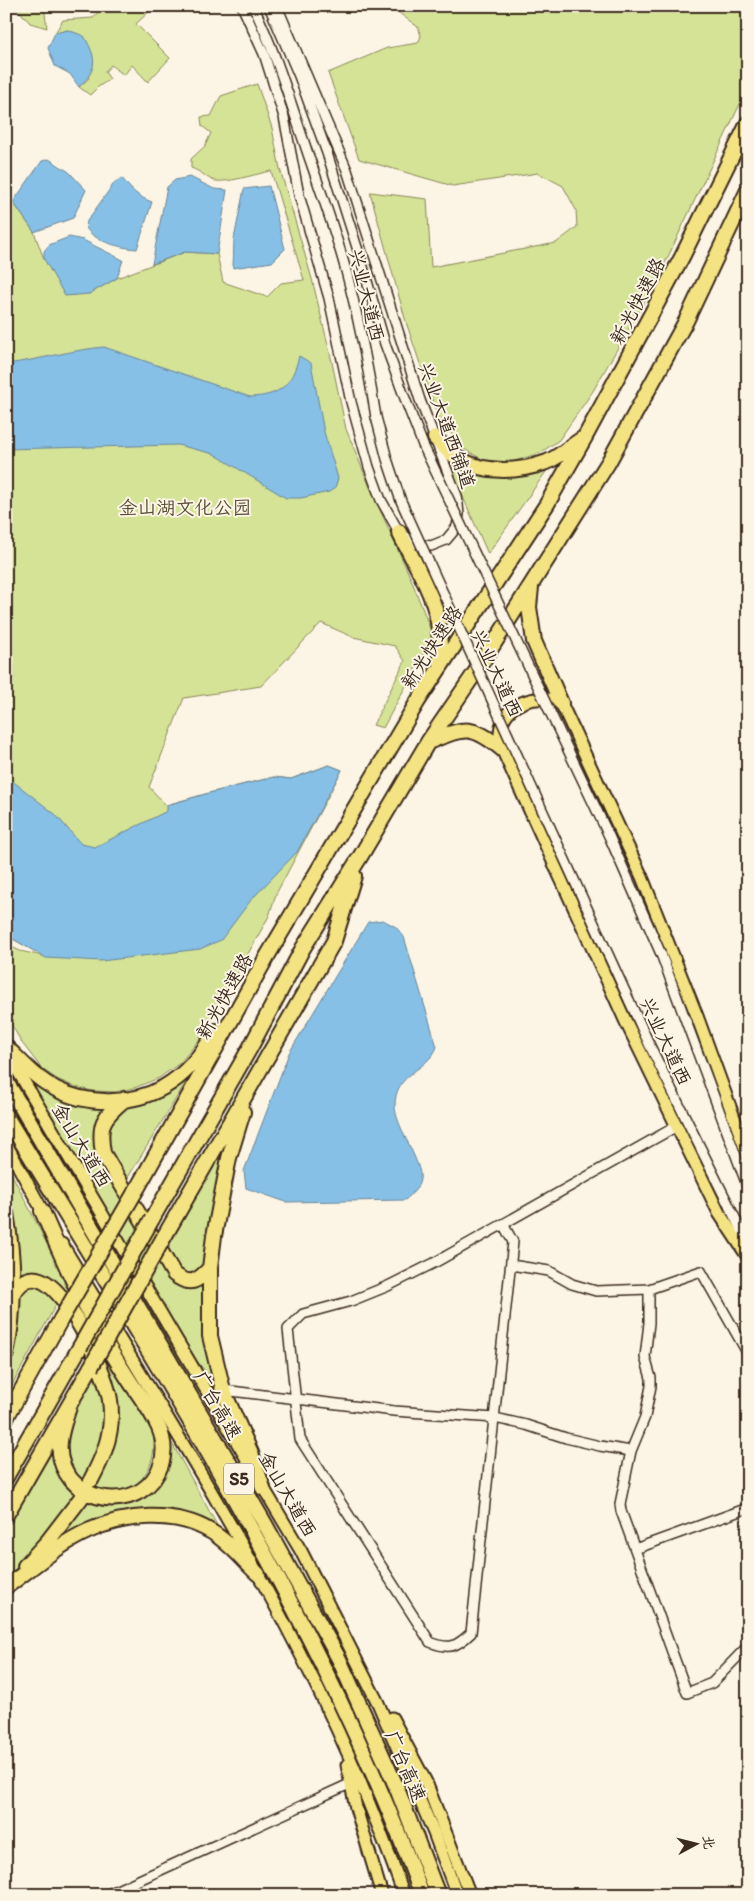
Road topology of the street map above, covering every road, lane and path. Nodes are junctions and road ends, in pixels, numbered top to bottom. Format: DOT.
graph roads {
  1 [pos="242,6"];
  2 [pos="253,6"];
  3 [pos="269,6"];
  4 [pos="277,6"];
  5 [pos="748,123"];
  6 [pos="748,190"];
  7 [pos="585,437"];
  8 [pos="435,438"];
  9 [pos="399,532"];
  10 [pos="532,581"];
  11 [pos="440,667"];
  12 [pos="561,703"];
  13 [pos="428,742"];
  14 [pos="502,749"];
  15 [pos="360,857"];
  16 [pos="314,878"];
  17 [pos="6,1047"];
  18 [pos="6,1052"];
  19 [pos="254,1081"];
  20 [pos="6,1082"];
  21 [pos="126,1099"];
  22 [pos="6,1116"];
  23 [pos="677,1126"];
  24 [pos="6,1144"];
  25 [pos="748,1156"];
  26 [pos="748,1188"];
  27 [pos="42,1211"];
  28 [pos="6,1213"];
  29 [pos="503,1224"];
  30 [pos="748,1244"];
  31 [pos="748,1257"];
  32 [pos="511,1265"];
  33 [pos="210,1268"];
  34 [pos="649,1289"];
  35 [pos="12,1296"];
  36 [pos="6,1354"];
  37 [pos="748,1354"];
  38 [pos="223,1390"];
  39 [pos="296,1399"];
  40 [pos="69,1407"];
  41 [pos="6,1418"];
  42 [pos="494,1418"];
  43 [pos="631,1451"];
  44 [pos="6,1477"];
  45 [pos="91,1480"];
  46 [pos="263,1488"];
  47 [pos="81,1498"];
  48 [pos="748,1508"];
  49 [pos="6,1515"];
  50 [pos="635,1549"];
  51 [pos="258,1574"];
  52 [pos="6,1587"];
  53 [pos="748,1646"];
  54 [pos="361,1668"];
  55 [pos="355,1782"];
  56 [pos="106,1895"];
  57 [pos="382,1895"];
  58 [pos="404,1895"];
  59 [pos="422,1895"];
  60 [pos="438,1895"];
  61 [pos="457,1895"];
  62 [pos="470,1895"];
  1 -- 9 [label="street"];
  2 -- 30 [label="street, 兴业大道西, bridge"];
  3 -- 26 [label="street, 兴业大道西, bridge"];
  4 -- 8 [label="street, 兴业大道西铺道"];
  5 -- 7 [label="highway, 新光快速路"];
  6 -- 10 [label="highway"];
  7 -- 8 [label="highway"];
  7 -- 11 [label="highway, 新光快速路"];
  8 -- 9 [label="street, 兴业大道西铺道"];
  9 -- 11 [label="highway"];
  10 -- 12 [label="highway"];
  10 -- 13 [label="highway"];
  11 -- 16 [label="highway, 新光快速路"];
  12 -- 14 [label="main road"];
  12 -- 25 [label="main road"];
  13 -- 14 [label="highway"];
  13 -- 15 [label="highway"];
  14 -- 23 [label="main road"];
  15 -- 19 [label="highway"];
  15 -- 44 [label="highway, bridge"];
  16 -- 21 [label="highway"];
  16 -- 41 [label="highway, 新光快速路, bridge"];
  17 -- 21 [label="highway"];
  18 -- 46 [label="main road, 金山大道西"];
  19 -- 33 [label="highway"];
  19 -- 40 [label="highway, bridge"];
  20 -- 60 [label="highway, 广台高速 / S5"];
  21 -- 33 [label="highway"];
  22 -- 59 [label="highway, 广台高速 / S5"];
  23 -- 29 [label="street"];
  23 -- 31 [label="main road"];
  24 -- 27 [label="main road"];
  27 -- 40 [label="highway"];
  27 -- 51 [label="main road"];
  28 -- 35 [label="highway"];
  29 -- 32 [label="street"];
  29 -- 39 [label="street"];
  32 -- 34 [label="street"];
  32 -- 42 [label="street"];
  33 -- 38 [label="highway"];
  34 -- 37 [label="street"];
  34 -- 43 [label="street"];
  35 -- 36 [label="highway"];
  35 -- 45 [label="highway"];
  38 -- 39 [label="street"];
  38 -- 46 [label="highway"];
  39 -- 42 [label="street"];
  39 -- 42 [label="street"];
  40 -- 49 [label="highway"];
  42 -- 43 [label="street"];
  43 -- 50 [label="street"];
  46 -- 54 [label="main road, 金山大道西"];
  47 -- 52 [label="highway"];
  48 -- 50 [label="street"];
  50 -- 53 [label="street"];
  51 -- 52 [label="highway"];
  51 -- 55 [label="main road"];
  54 -- 61 [label="main road, 金山大道西"];
  54 -- 62 [label="main road"];
  55 -- 56 [label="street"];
  55 -- 57 [label="main road"];
  55 -- 58 [label="main road"];
}
